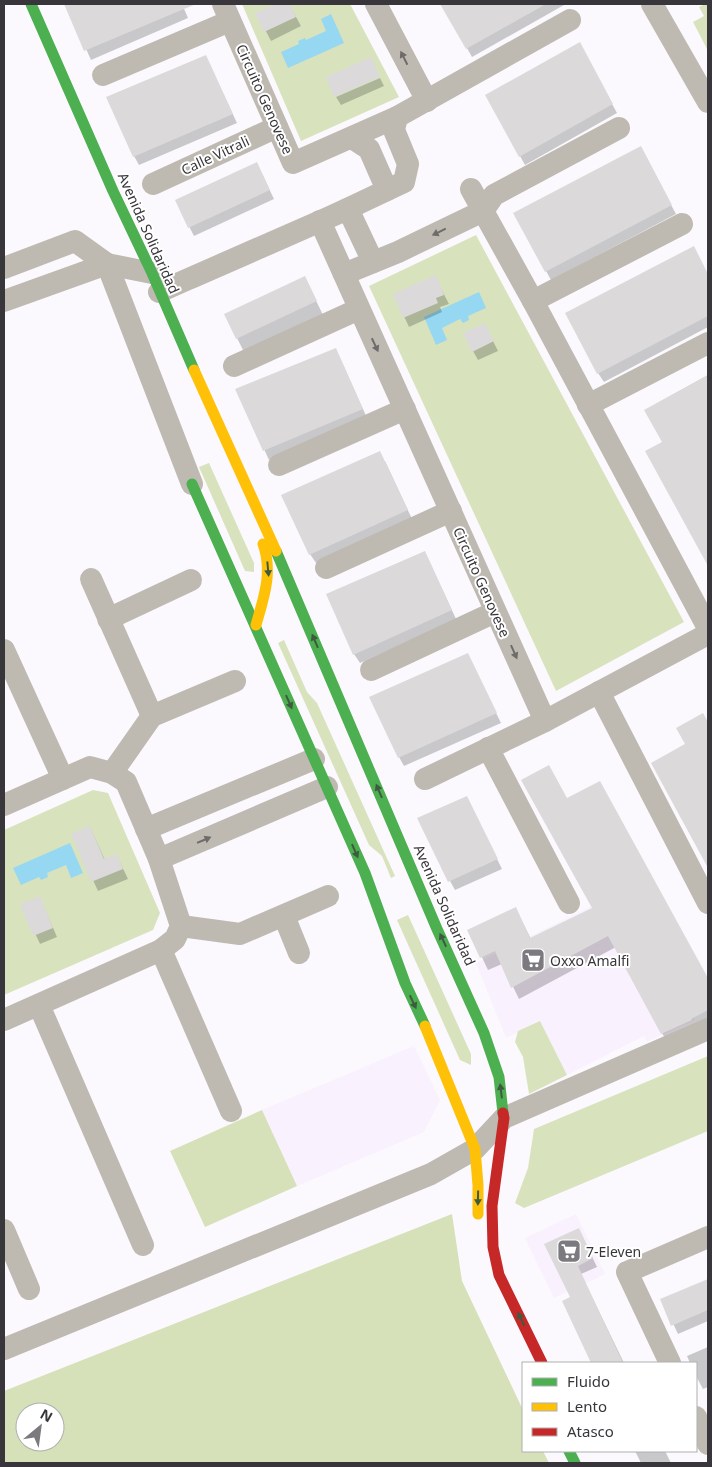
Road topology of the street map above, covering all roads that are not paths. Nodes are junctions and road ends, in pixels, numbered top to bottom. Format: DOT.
graph roads {
  1 [pos="31,4"];
  2 [pos="376,4"];
  3 [pos="658,6"];
  4 [pos="226,13"];
  5 [pos="570,20"];
  6 [pos="103,75"];
  7 [pos="427,101"];
  8 [pos="708,102"];
  9 [pos="278,126"];
  10 [pos="396,127"];
  11 [pos="619,128"];
  12 [pos="360,143"];
  13 [pos="153,184"];
  14 [pos="471,189"];
  15 [pos="387,190"];
  16 [pos="348,209"];
  17 [pos="483,211"];
  18 [pos="320,221"];
  19 [pos="682,224"];
  20 [pos="372,262"];
  21 [pos="107,264"];
  22 [pos="4,268"];
  23 [pos="344,274"];
  24 [pos="156,282"];
  25 [pos="4,301"];
  26 [pos="533,301"];
  27 [pos="358,308"];
  28 [pos="708,343"];
  29 [pos="234,366"];
  30 [pos="588,405"];
  31 [pos="405,409"];
  32 [pos="279,465"];
  33 [pos="241,474"];
  34 [pos="192,484"];
  35 [pos="451,512"];
  36 [pos="326,568"];
  37 [pos="90,578"];
  38 [pos="191,580"];
  39 [pos="495,612"];
  40 [pos="108,619"];
  41 [pos="256,625"];
  42 [pos="708,628"];
  43 [pos="708,634"];
  44 [pos="4,650"];
  45 [pos="371,670"];
  46 [pos="235,681"];
  47 [pos="599,692"];
  48 [pos="152,716"];
  49 [pos="545,720"];
  50 [pos="488,748"];
  51 [pos="314,759"];
  52 [pos="112,773"];
  53 [pos="62,779"];
  54 [pos="426,779"];
  55 [pos="327,787"];
  56 [pos="4,805"];
  57 [pos="146,829"];
  58 [pos="159,860"];
  59 [pos="328,896"];
  60 [pos="569,903"];
  61 [pos="708,903"];
  62 [pos="284,916"];
  63 [pos="181,926"];
  64 [pos="161,950"];
  65 [pos="299,953"];
  66 [pos="39,1004"];
  67 [pos="4,1020"];
  68 [pos="708,1029"];
  69 [pos="231,1111"];
  70 [pos="504,1118"];
  71 [pos="475,1149"];
  72 [pos="4,1230"];
  73 [pos="477,1230"];
  74 [pos="708,1237"];
  75 [pos="143,1245"];
  76 [pos="29,1289"];
  77 [pos="4,1349"];
  78 [pos="542,1362"];
  79 [pos="670,1362"];
  80 [pos="697,1419"];
  81 [pos="708,1444"];
  1 -- 24 [label="main road, Avenida Solidaridad"];
  7 -- 2 [label="street, one-way"];
  3 -- 8 [label="street"];
  4 -- 6 [label="street"];
  4 -- 9 [label="street, Circuito Genovese"];
  5 -- 7 [label="street, Circuito Genovese"];
  7 -- 10 [label="street, Circuito Genovese"];
  9 -- 12 [label="street, Circuito Genovese"];
  9 -- 13 [label="street, Calle Vitrali"];
  10 -- 12 [label="street, Circuito Genovese"];
  10 -- 15 [label="street"];
  11 -- 17 [label="street"];
  12 -- 15 [label="street"];
  14 -- 17 [label="street"];
  15 -- 16 [label="street"];
  16 -- 18 [label="street"];
  16 -- 18 [label="street"];
  16 -- 20 [label="street"];
  16 -- 24 [label="street"];
  17 -- 20 [label="street, one-way"];
  17 -- 26 [label="street"];
  18 -- 23 [label="street, Circuito Genovese"];
  19 -- 26 [label="street"];
  20 -- 23 [label="street"];
  21 -- 22 [label="street"];
  21 -- 24 [label="street"];
  21 -- 25 [label="street"];
  21 -- 34 [label="street"];
  23 -- 27 [label="street, Circuito Genovese"];
  24 -- 33 [label="main road, Avenida Solidaridad"];
  26 -- 30 [label="street"];
  27 -- 29 [label="street"];
  27 -- 31 [label="street, Circuito Genovese, one-way"];
  28 -- 30 [label="street"];
  30 -- 42 [label="street"];
  31 -- 32 [label="street"];
  31 -- 35 [label="street, Circuito Genovese"];
  33 -- 41 [label="main road, Avenida Solidaridad, one-way"];
  70 -- 33 [label="main road, Avenida Solidaridad, one-way"];
  34 -- 41 [label="main road"];
  35 -- 36 [label="street"];
  35 -- 39 [label="street, Circuito Genovese"];
  37 -- 40 [label="street"];
  38 -- 40 [label="street"];
  39 -- 45 [label="street"];
  39 -- 49 [label="street, Circuito Genovese, one-way"];
  40 -- 48 [label="street"];
  41 -- 51 [label="main road, one-way"];
  43 -- 47 [label="street"];
  44 -- 53 [label="street"];
  46 -- 48 [label="street"];
  47 -- 49 [label="street"];
  47 -- 61 [label="street"];
  48 -- 52 [label="street"];
  49 -- 50 [label="street"];
  50 -- 54 [label="street"];
  50 -- 60 [label="street"];
  51 -- 55 [label="main road"];
  51 -- 57 [label="street"];
  52 -- 53 [label="street"];
  52 -- 57 [label="street"];
  53 -- 56 [label="street"];
  58 -- 55 [label="street, one-way"];
  55 -- 71 [label="main road, one-way"];
  57 -- 58 [label="street"];
  58 -- 63 [label="street"];
  59 -- 62 [label="street"];
  62 -- 63 [label="street"];
  62 -- 65 [label="street"];
  63 -- 64 [label="street"];
  64 -- 66 [label="street"];
  64 -- 69 [label="street"];
  66 -- 67 [label="street"];
  66 -- 75 [label="street"];
  68 -- 70 [label="street"];
  70 -- 71 [label="street"];
  78 -- 70 [label="main road, Avenida Solidaridad, one-way"];
  71 -- 73 [label="main road, one-way"];
  71 -- 77 [label="street"];
  72 -- 76 [label="street"];
  74 -- 79 [label="street"];
  80 -- 81 [label="street"];
}
